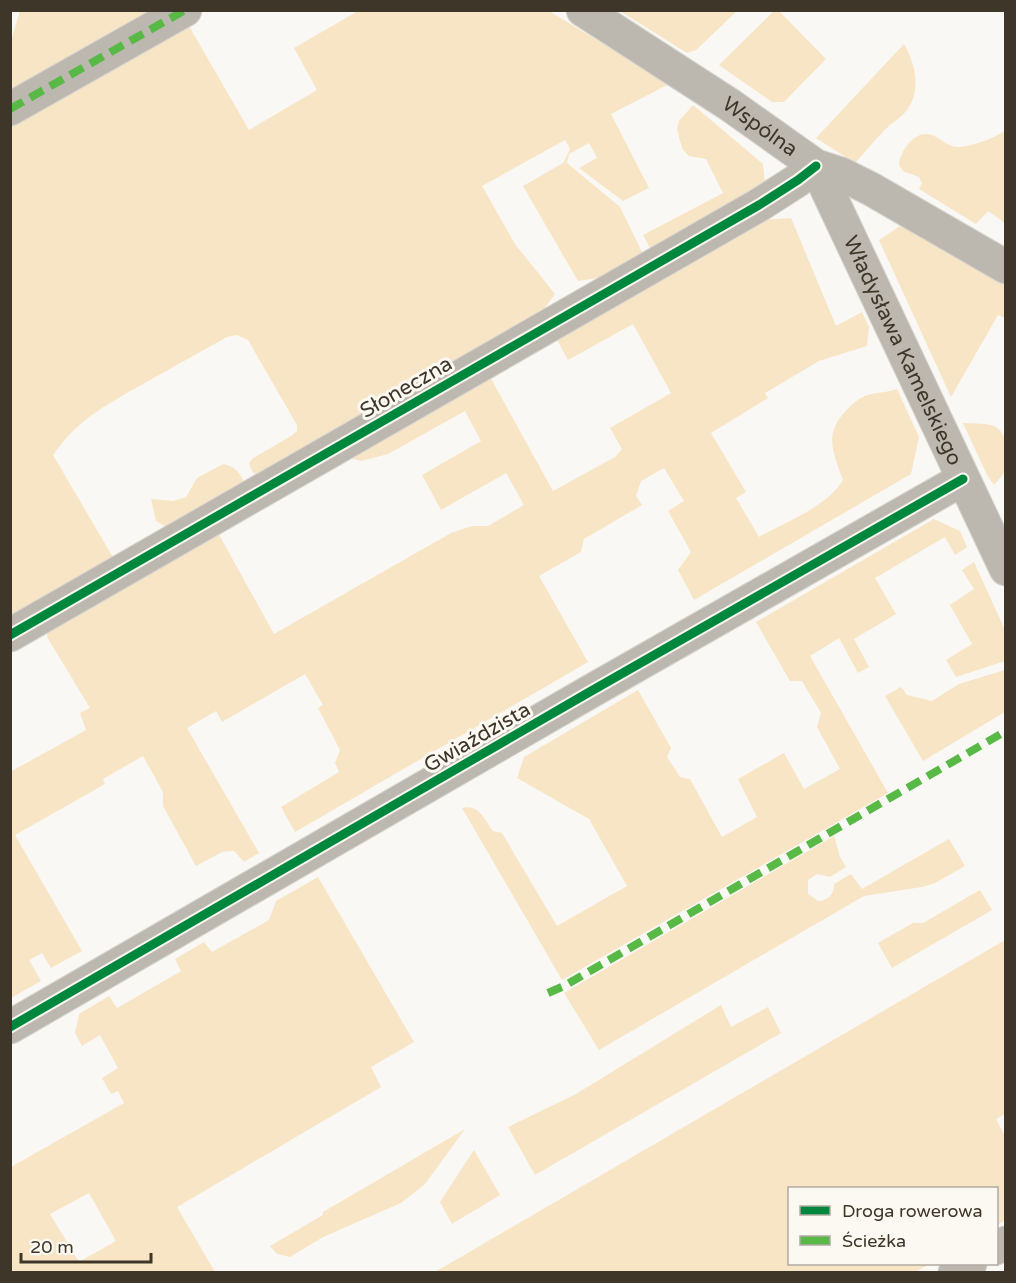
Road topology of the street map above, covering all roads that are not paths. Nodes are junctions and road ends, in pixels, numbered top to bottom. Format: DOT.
graph roads {
  1 [pos="185,10"];
  2 [pos="583,10"];
  3 [pos="10,109"];
  4 [pos="816,165"];
  5 [pos="1005,267"];
  6 [pos="963,479"];
  7 [pos="1005,569"];
  8 [pos="10,635"];
  9 [pos="10,1028"];
  1 -- 3 [label="street"];
  2 -- 4 [label="street, Wspólna"];
  4 -- 5 [label="street, Wspólna"];
  4 -- 6 [label="street, Władysława Kamelskiego"];
  4 -- 8 [label="street, Słoneczna"];
  6 -- 7 [label="street, Władysława Kamelskiego"];
  6 -- 9 [label="street, Gwiaździsta"];
}
